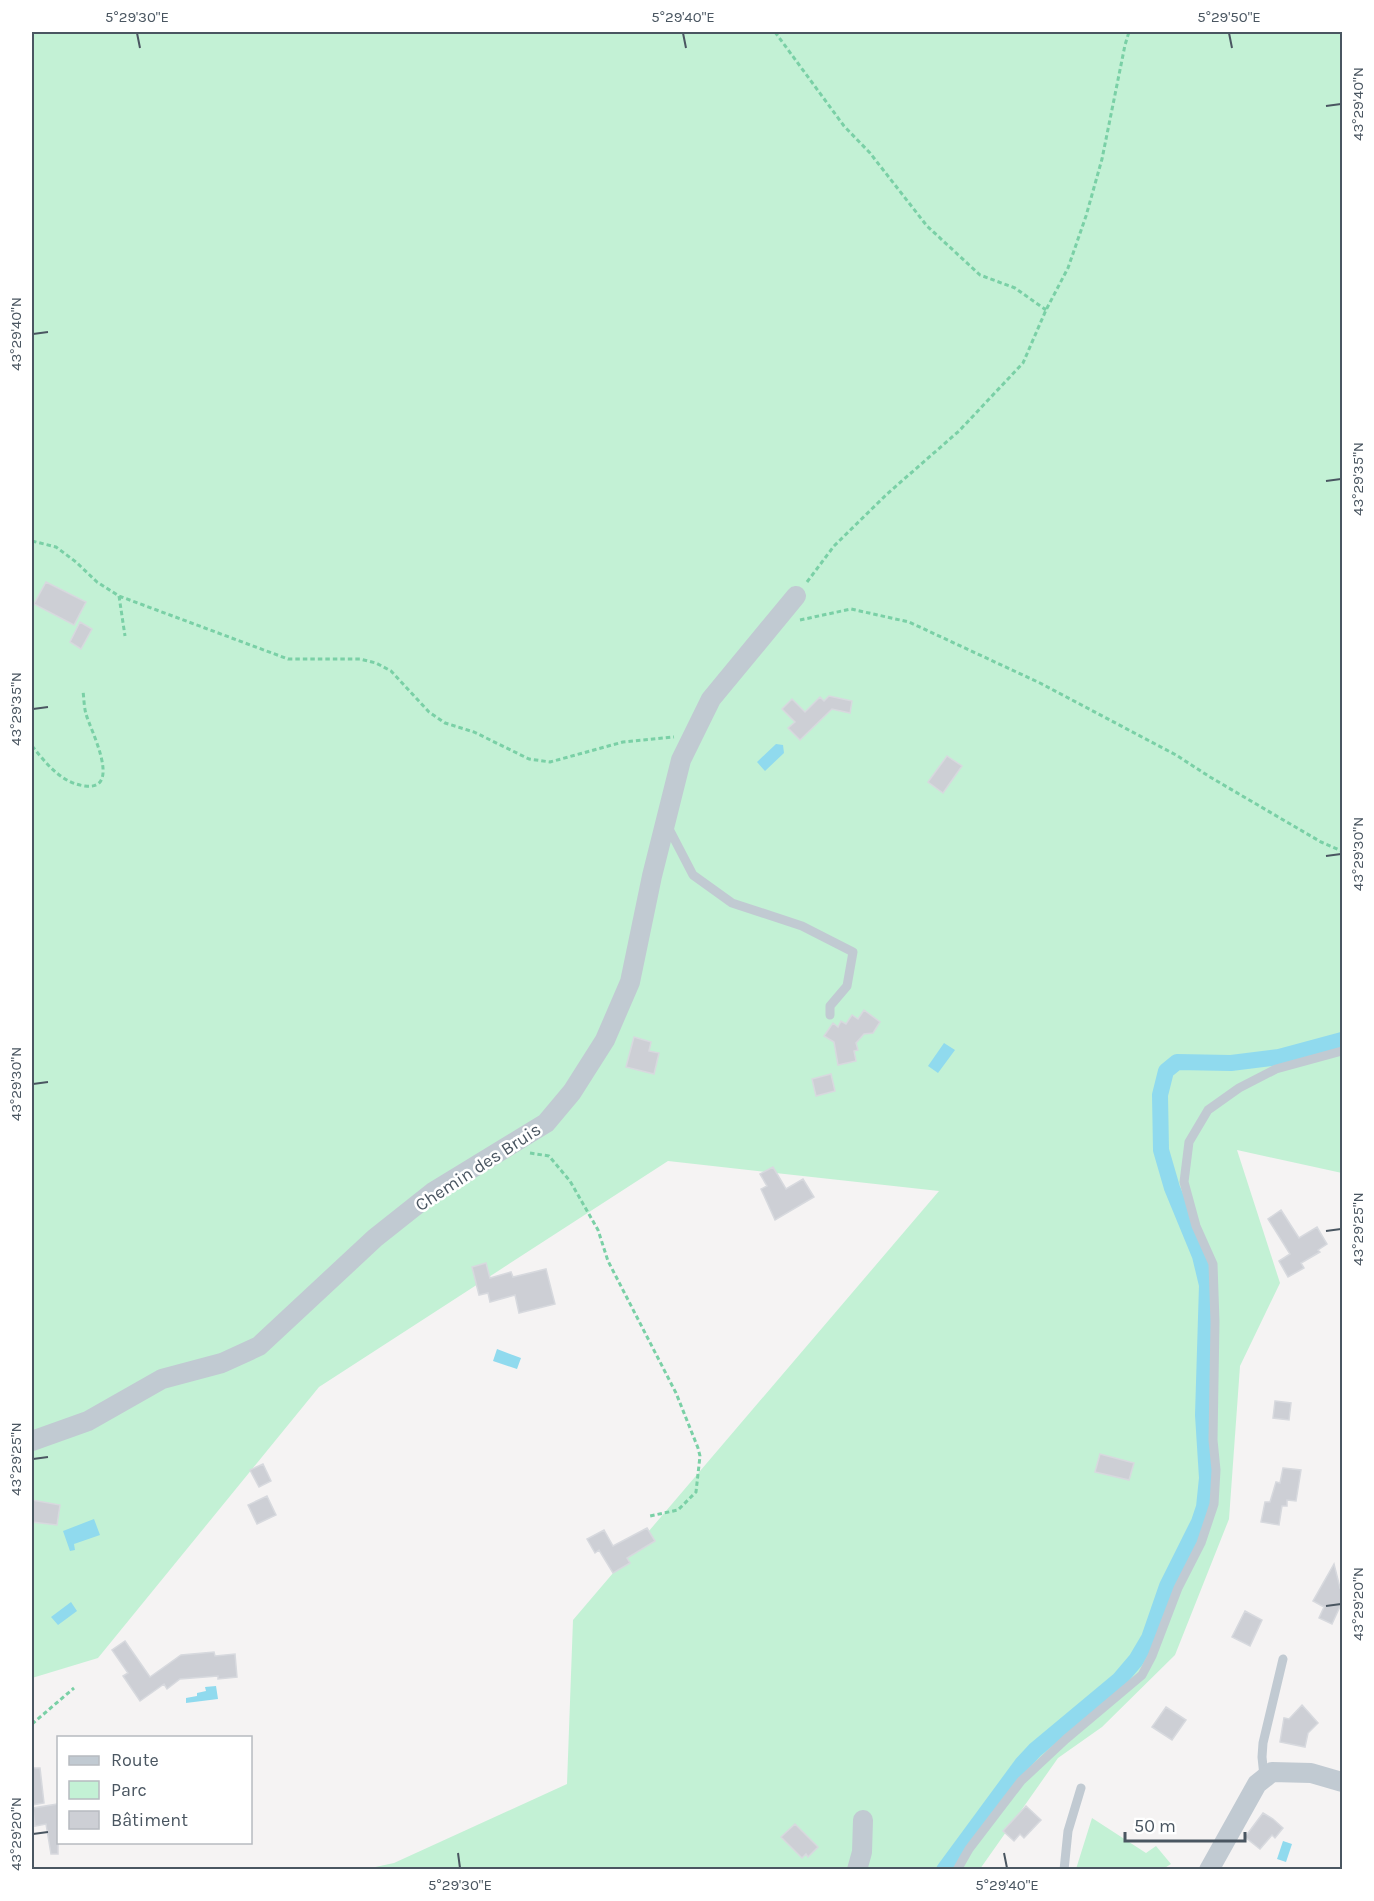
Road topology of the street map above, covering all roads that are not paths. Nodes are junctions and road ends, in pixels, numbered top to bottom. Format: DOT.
graph roads {
  1 [pos="796,596"];
  2 [pos="665,820"];
  3 [pos="830,1015"];
  4 [pos="1342,1051"];
  5 [pos="32,1441"];
  6 [pos="1283,1659"];
  7 [pos="1264,1776"];
  8 [pos="1342,1782"];
  9 [pos="1081,1788"];
  10 [pos="863,1820"];
  11 [pos="857,1869"];
  12 [pos="957,1869"];
  13 [pos="1064,1869"];
  14 [pos="1209,1869"];
  1 -- 2 [label="street, Chemin des Bruis"];
  2 -- 3 [label="lane"];
  2 -- 5 [label="street, Chemin des Bruis"];
  4 -- 12 [label="lane"];
  6 -- 7 [label="lane"];
  7 -- 8 [label="street"];
  7 -- 14 [label="street"];
  9 -- 13 [label="lane"];
  10 -- 11 [label="street"];
}
